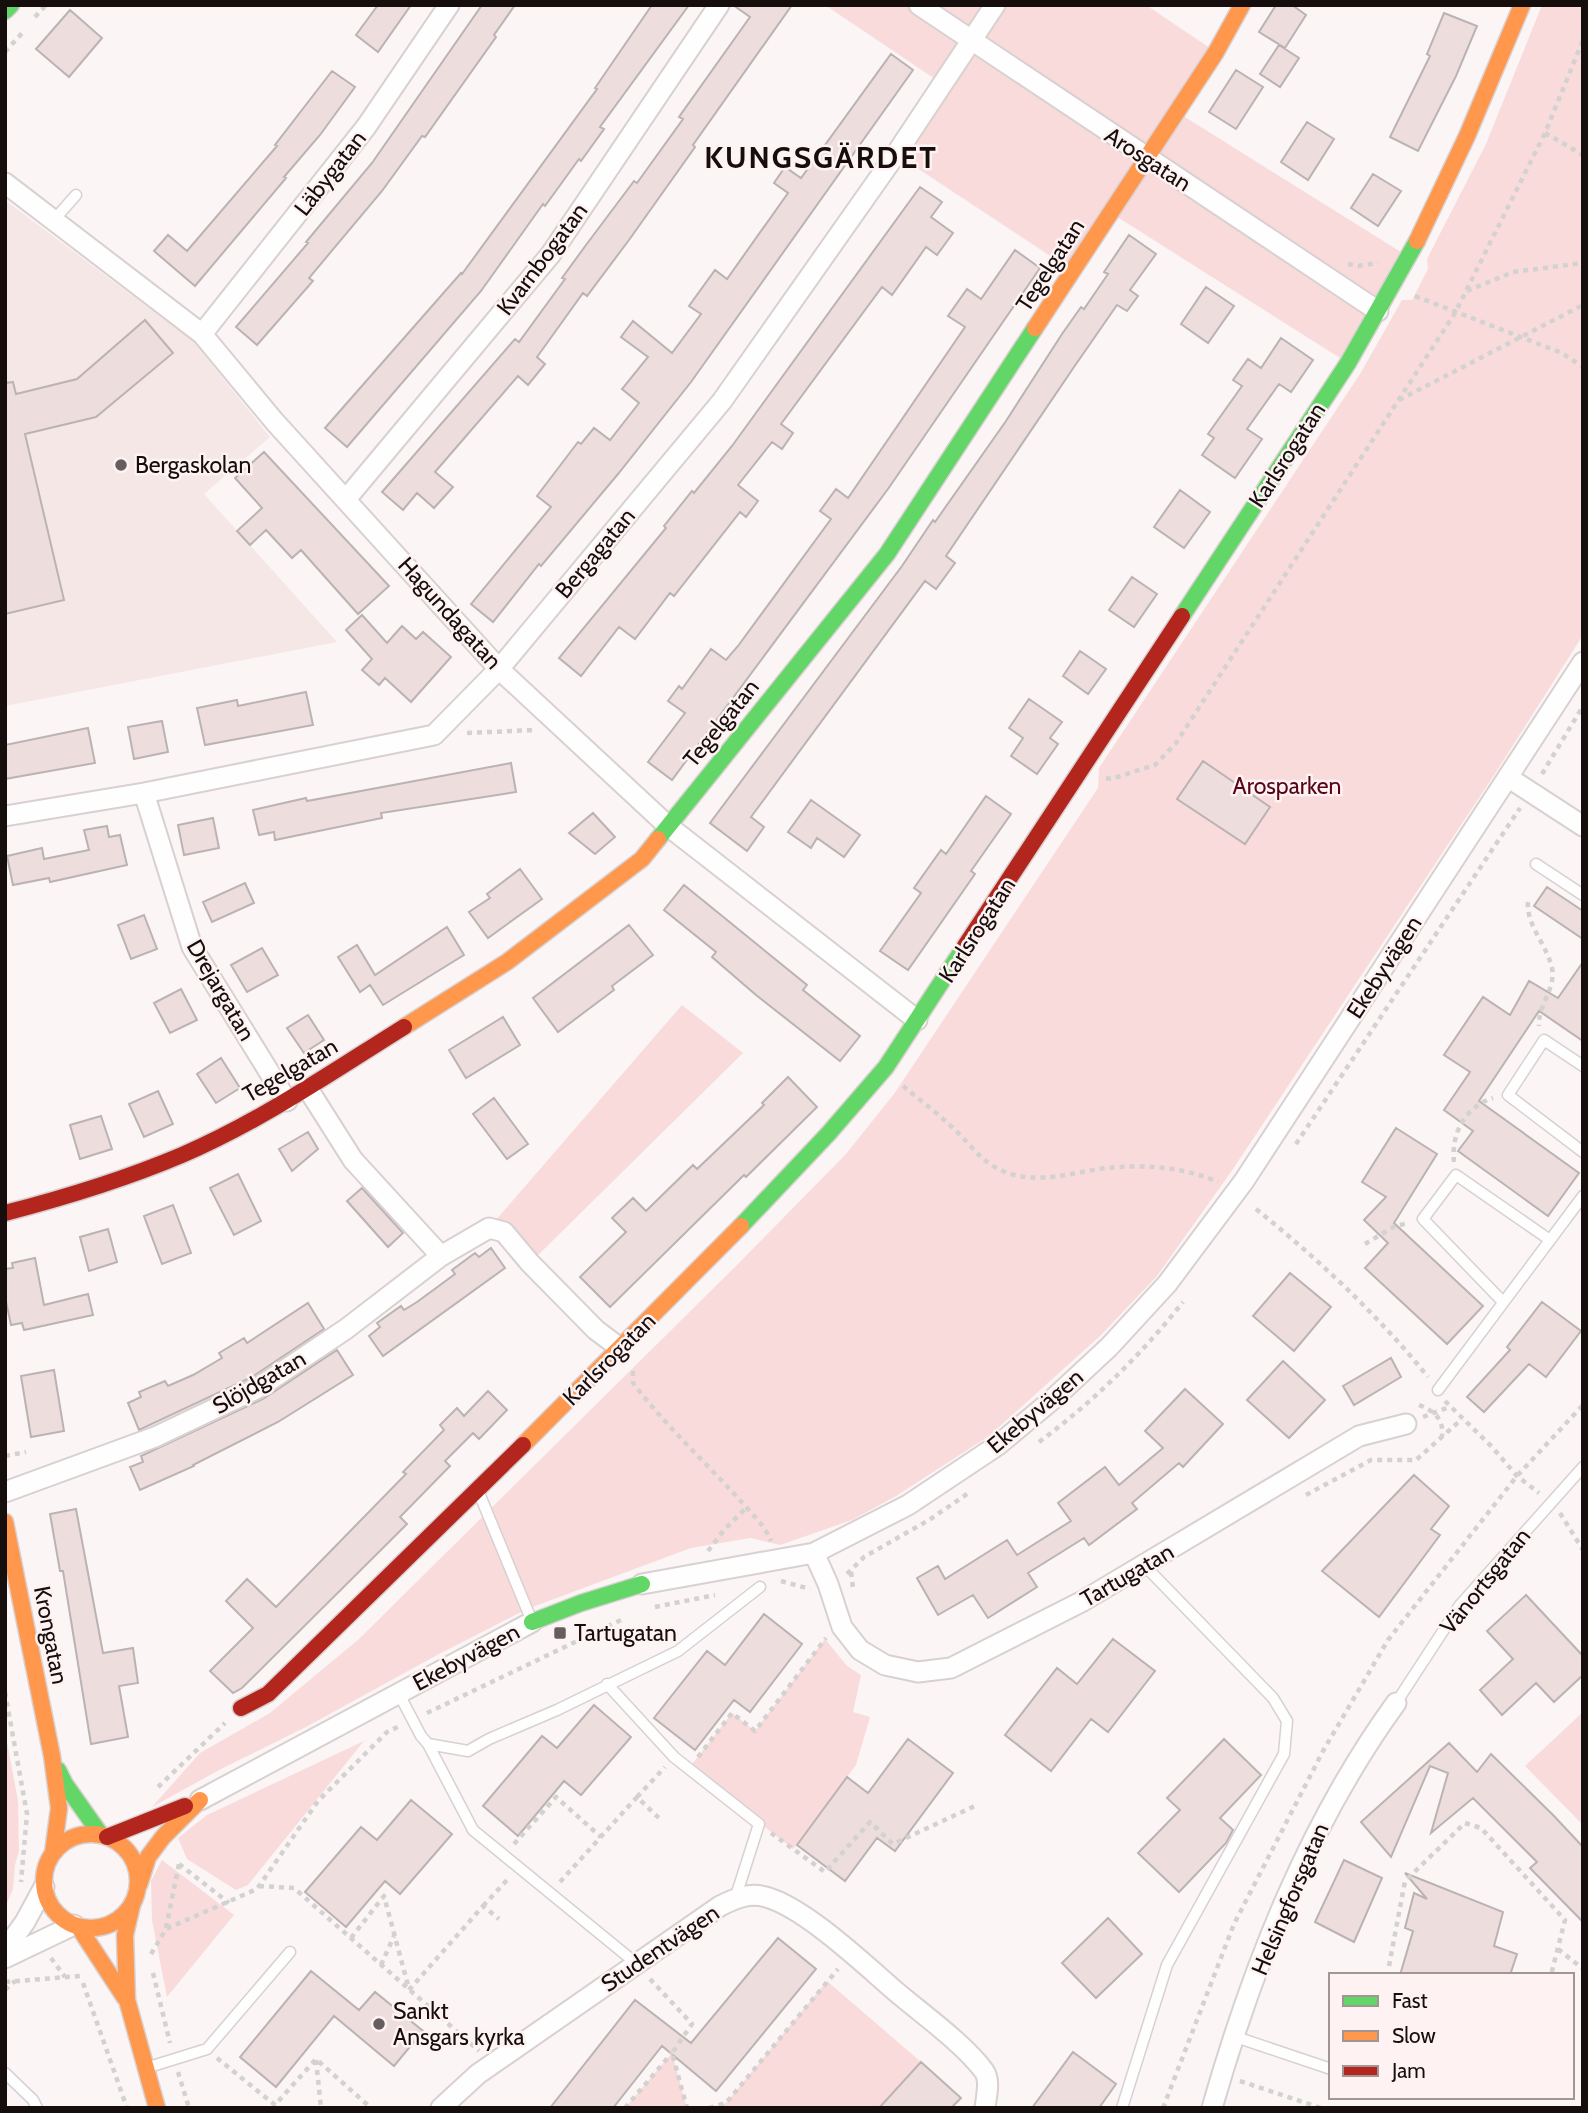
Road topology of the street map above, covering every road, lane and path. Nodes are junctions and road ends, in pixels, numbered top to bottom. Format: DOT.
graph roads {
  1 [pos="11,5"];
  2 [pos="449,5"];
  3 [pos="719,5"];
  4 [pos="919,5"];
  5 [pos="995,5"];
  6 [pos="1242,5"];
  7 [pos="1522,5"];
  8 [pos="5,11"];
  9 [pos="1583,40"];
  10 [pos="972,41"];
  11 [pos="1545,133"];
  12 [pos="1583,155"];
  13 [pos="1146,158"];
  14 [pos="5,183"];
  15 [pos="76,195"];
  16 [pos="53,221"];
  17 [pos="1386,257"];
  18 [pos="1338,262"];
  19 [pos="1583,263"];
  20 [pos="1393,285"];
  21 [pos="1466,292"];
  22 [pos="1583,305"];
  23 [pos="1378,311"];
  24 [pos="1455,313"];
  25 [pos="201,334"];
  26 [pos="1519,336"];
  27 [pos="1583,367"];
  28 [pos="1398,401"];
  29 [pos="347,498"];
  30 [pos="1583,662"];
  31 [pos="499,669"];
  32 [pos="1583,706"];
  33 [pos="563,729"];
  34 [pos="434,735"];
  35 [pos="1080,772"];
  36 [pos="1509,778"];
  37 [pos="1531,791"];
  38 [pos="144,793"];
  39 [pos="5,816"];
  40 [pos="668,826"];
  41 [pos="1583,826"];
  42 [pos="1536,864"];
  43 [pos="1583,895"];
  44 [pos="1528,902"];
  45 [pos="918,1020"];
  46 [pos="1544,1040"];
  47 [pos="1583,1066"];
  48 [pos="886,1067"];
  49 [pos="308,1089"];
  50 [pos="1508,1095"];
  51 [pos="287,1101"];
  52 [pos="1583,1152"];
  53 [pos="1290,1154"];
  54 [pos="1456,1175"];
  55 [pos="1221,1183"];
  56 [pos="1583,1196"];
  57 [pos="1253,1203"];
  58 [pos="1256,1209"];
  59 [pos="5,1213"];
  60 [pos="1246,1214"];
  61 [pos="1423,1219"];
  62 [pos="1550,1240"];
  63 [pos="1365,1244"];
  64 [pos="441,1256"];
  65 [pos="1186,1297"];
  66 [pos="1503,1302"];
  67 [pos="621,1348"];
  68 [pos="1438,1390"];
  69 [pos="1406,1424"];
  70 [pos="1030,1448"];
  71 [pos="26,1452"];
  72 [pos="5,1456"];
  73 [pos="1583,1467"];
  74 [pos="977,1487"];
  75 [pos="478,1491"];
  76 [pos="5,1492"];
  77 [pos="1551,1502"];
  78 [pos="747,1508"];
  79 [pos="5,1522"];
  80 [pos="1583,1550"];
  81 [pos="707,1553"];
  82 [pos="814,1553"];
  83 [pos="773,1561"];
  84 [pos="1144,1565"];
  85 [pos="642,1584"];
  86 [pos="828,1584"];
  87 [pos="760,1587"];
  88 [pos="719,1595"];
  89 [pos="644,1610"];
  90 [pos="633,1615"];
  91 [pos="532,1622"];
  92 [pos="842,1627"];
  93 [pos="607,1684"];
  94 [pos="5,1692"];
  95 [pos="399,1694"];
  96 [pos="1396,1703"];
  97 [pos="241,1708"];
  98 [pos="413,1720"];
  99 [pos="428,1744"];
  100 [pos="52,1756"];
  101 [pos="674,1757"];
  102 [pos="688,1768"];
  103 [pos="636,1797"];
  104 [pos="200,1800"];
  105 [pos="977,1805"];
  106 [pos="661,1820"];
  107 [pos="759,1824"];
  108 [pos="104,1836"];
  109 [pos="601,1837"];
  110 [pos="53,1853"];
  111 [pos="504,1855"];
  112 [pos="178,1864"];
  113 [pos="519,1868"];
  114 [pos="139,1885"];
  115 [pos="44,1886"];
  116 [pos="259,1886"];
  117 [pos="550,1893"];
  118 [pos="19,1894"];
  119 [pos="734,1899"];
  120 [pos="229,1903"];
  121 [pos="132,1906"];
  122 [pos="483,1906"];
  123 [pos="499,1919"];
  124 [pos="76,1926"];
  125 [pos="395,1935"];
  126 [pos="351,1938"];
  127 [pos="1558,1949"];
  128 [pos="5,1950"];
  129 [pos="290,1952"];
  130 [pos="5,1958"];
  131 [pos="843,1963"];
  132 [pos="636,1964"];
  133 [pos="381,1965"];
  134 [pos="1389,1966"];
  135 [pos="1583,1969"];
  136 [pos="1552,1973"];
  137 [pos="80,1976"];
  138 [pos="410,1990"];
  139 [pos="127,2000"];
  140 [pos="1233,2036"];
  141 [pos="207,2049"];
  142 [pos="672,2053"];
  143 [pos="482,2054"];
  144 [pos="316,2059"];
  145 [pos="174,2060"];
  146 [pos="145,2068"];
  147 [pos="1329,2068"];
  148 [pos="5,2073"];
  149 [pos="1236,2080"];
  150 [pos="363,2100"];
  151 [pos="277,2106"];
  152 [pos="37,2108"];
  153 [pos="127,2108"];
  154 [pos="157,2108"];
  155 [pos="189,2108"];
  156 [pos="321,2108"];
  157 [pos="357,2108"];
  158 [pos="371,2108"];
  159 [pos="441,2108"];
  160 [pos="625,2108"];
  161 [pos="687,2108"];
  162 [pos="709,2108"];
  163 [pos="985,2108"];
  164 [pos="1122,2108"];
  165 [pos="1212,2108"];
  166 [pos="1321,2108"];
  1 -- 8 [label="street"];
  2 -- 25 [label="street, Läbygatan"];
  3 -- 29 [label="street, Kvarnbogatan"];
  4 -- 10 [label="street, Arosgatan"];
  5 -- 10 [label="street, Bergagatan"];
  6 -- 13 [label="street, Tegelgatan"];
  7 -- 20 [label="street, Karlsrogatan"];
  9 -- 11 [label="path"];
  10 -- 13 [label="street, Arosgatan"];
  10 -- 31 [label="street, Bergagatan"];
  11 -- 12 [label="path"];
  11 -- 21 [label="path"];
  13 -- 23 [label="street, Arosgatan"];
  13 -- 40 [label="street, Tegelgatan"];
  14 -- 16 [label="street, Hagundagatan"];
  15 -- 16 [label="lane"];
  16 -- 25 [label="street, Hagundagatan"];
  17 -- 18 [label="path"];
  19 -- 21 [label="path"];
  20 -- 23 [label="street, Karlsrogatan"];
  20 -- 24 [label="path"];
  21 -- 24 [label="path"];
  22 -- 26 [label="path"];
  23 -- 35 [label="street, Karlsrogatan"];
  24 -- 26 [label="path"];
  24 -- 28 [label="path"];
  25 -- 29 [label="street, Hagundagatan"];
  26 -- 27 [label="path"];
  26 -- 28 [label="path"];
  28 -- 35 [label="path"];
  29 -- 31 [label="street, Hagundagatan"];
  30 -- 36 [label="street, Ekebyvägen"];
  31 -- 33 [label="street, Hagundagatan"];
  31 -- 34 [label="street, Bergagatan"];
  32 -- 37 [label="path"];
  33 -- 34 [label="path"];
  33 -- 40 [label="street, Hagundagatan"];
  34 -- 38 [label="street"];
  35 -- 45 [label="street, Karlsrogatan"];
  36 -- 37 [label="street"];
  36 -- 82 [label="street, Ekebyvägen"];
  37 -- 41 [label="street"];
  37 -- 53 [label="path"];
  38 -- 39 [label="street"];
  38 -- 51 [label="street, Drejargatan"];
  40 -- 45 [label="street, Hagundagatan"];
  40 -- 49 [label="street, Tegelgatan"];
  42 -- 43 [label="lane"];
  44 -- 46 [label="path"];
  45 -- 48 [label="street, Karlsrogatan"];
  46 -- 47 [label="lane"];
  46 -- 50 [label="lane"];
  48 -- 55 [label="path"];
  48 -- 67 [label="street, Karlsrogatan"];
  49 -- 51 [label="street, Tegelgatan"];
  49 -- 64 [label="street"];
  50 -- 52 [label="lane"];
  50 -- 54 [label="path"];
  51 -- 59 [label="street, Tegelgatan"];
  54 -- 61 [label="lane"];
  54 -- 62 [label="lane"];
  56 -- 62 [label="lane"];
  57 -- 60 [label="path"];
  58 -- 68 [label="path"];
  61 -- 63 [label="path"];
  61 -- 66 [label="lane"];
  62 -- 66 [label="lane"];
  64 -- 67 [label="street, Slöjdgatan"];
  64 -- 76 [label="street, Slöjdgatan"];
  65 -- 70 [label="path"];
  66 -- 68 [label="lane"];
  67 -- 75 [label="street, Karlsrogatan"];
  67 -- 78 [label="path"];
  68 -- 77 [label="path"];
  69 -- 84 [label="street, Tartugatan"];
  71 -- 72 [label="path"];
  73 -- 77 [label="lane, Vänortsgatan"];
  74 -- 86 [label="path"];
  75 -- 91 [label="lane"];
  75 -- 97 [label="street, Karlsrogatan"];
  77 -- 80 [label="path"];
  77 -- 96 [label="lane, Vänortsgatan"];
  78 -- 81 [label="path"];
  78 -- 83 [label="path"];
  79 -- 100 [label="street, Krongatan"];
  82 -- 83 [label="street, Ekebyvägen"];
  82 -- 86 [label="street, Tartugatan"];
  83 -- 85 [label="street, Ekebyvägen"];
  84 -- 92 [label="street, Tartugatan"];
  84 -- 164 [label="lane"];
  85 -- 91 [label="street, Ekebyvägen"];
  86 -- 87 [label="path"];
  86 -- 92 [label="street, Tartugatan"];
  87 -- 93 [label="lane"];
  88 -- 89 [label="path"];
  90 -- 98 [label="path"];
  91 -- 95 [label="street, Ekebyvägen"];
  92 -- 102 [label="path"];
  93 -- 99 [label="lane"];
  93 -- 101 [label="lane"];
  94 -- 118 [label="path"];
  95 -- 98 [label="lane"];
  95 -- 104 [label="street, Ekebyvägen"];
  96 -- 140 [label="street, Helsingforsgatan"];
  98 -- 99 [label="lane"];
  98 -- 116 [label="path"];
  99 -- 111 [label="lane"];
  100 -- 108 [label="street, Krongatan"];
  100 -- 110 [label="street, Krongatan"];
  101 -- 102 [label="lane"];
  101 -- 103 [label="path"];
  102 -- 107 [label="lane"];
  103 -- 106 [label="path"];
  103 -- 109 [label="path"];
  104 -- 108 [label="street, Ekebyvägen"];
  104 -- 114 [label="street, Ekebyvägen"];
  105 -- 107 [label="path"];
  107 -- 119 [label="lane"];
  108 -- 110 [label="street"];
  108 -- 114 [label="street"];
  109 -- 111 [label="path"];
  109 -- 117 [label="path"];
  110 -- 115 [label="street"];
  111 -- 113 [label="lane"];
  112 -- 120 [label="path"];
  113 -- 117 [label="lane"];
  113 -- 122 [label="path"];
  114 -- 121 [label="street"];
  115 -- 124 [label="street"];
  115 -- 128 [label="street"];
  116 -- 120 [label="path"];
  116 -- 126 [label="path"];
  117 -- 132 [label="lane"];
  119 -- 132 [label="street, Studentvägen"];
  119 -- 163 [label="street, Studentvägen"];
  120 -- 145 [label="path"];
  121 -- 124 [label="street"];
  121 -- 139 [label="street"];
  122 -- 123 [label="path"];
  122 -- 138 [label="path"];
  124 -- 130 [label="street"];
  124 -- 139 [label="street"];
  125 -- 126 [label="path"];
  125 -- 133 [label="path"];
  125 -- 138 [label="path"];
  126 -- 133 [label="path"];
  127 -- 134 [label="path"];
  127 -- 135 [label="path"];
  127 -- 136 [label="path"];
  129 -- 141 [label="lane"];
  131 -- 162 [label="path"];
  132 -- 142 [label="path"];
  132 -- 159 [label="street, Studentvägen"];
  133 -- 138 [label="path"];
  137 -- 153 [label="path"];
  138 -- 143 [label="path"];
  139 -- 146 [label="street"];
  140 -- 147 [label="lane"];
  140 -- 165 [label="street, Helsingforsgatan"];
  141 -- 145 [label="lane"];
  141 -- 151 [label="path"];
  142 -- 160 [label="path"];
  142 -- 161 [label="path"];
  144 -- 150 [label="path"];
  144 -- 151 [label="path"];
  144 -- 156 [label="path"];
  145 -- 146 [label="lane"];
  145 -- 155 [label="path"];
  146 -- 154 [label="street"];
  148 -- 152 [label="lane"];
  149 -- 166 [label="path"];
  150 -- 157 [label="path"];
  150 -- 158 [label="path"];
}
